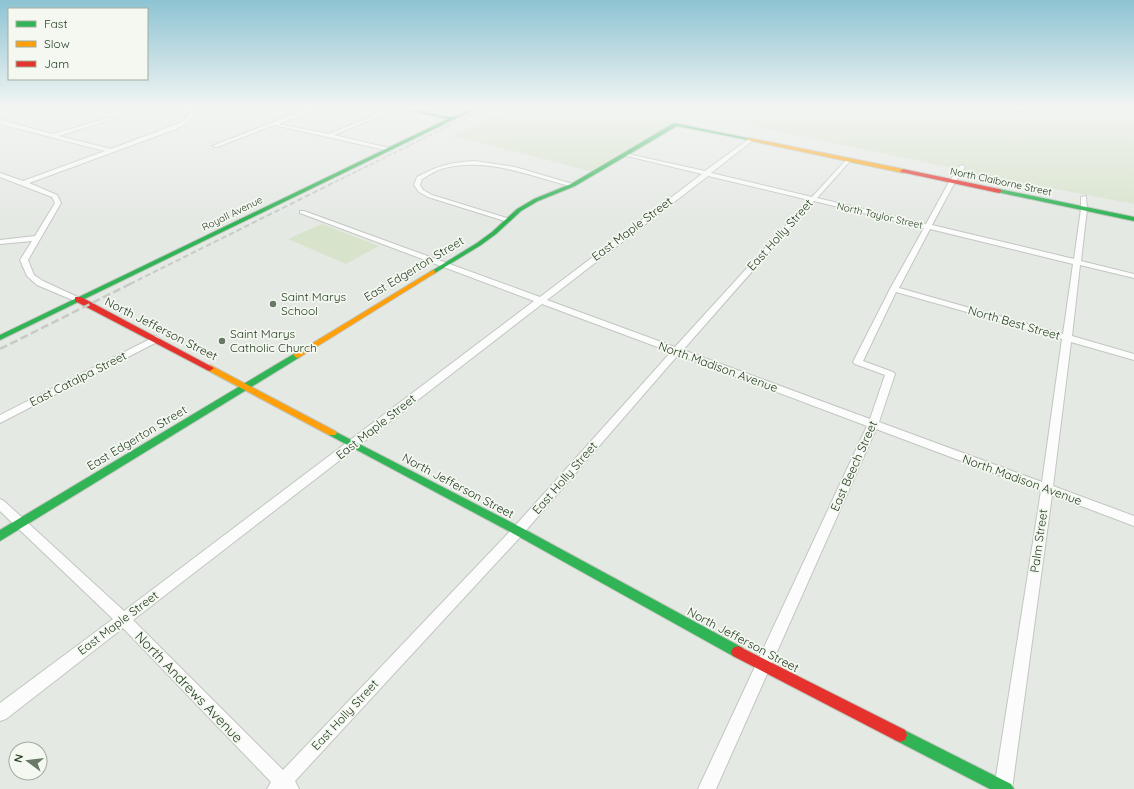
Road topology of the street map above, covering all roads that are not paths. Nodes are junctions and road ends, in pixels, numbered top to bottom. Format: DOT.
graph roads {
  1 [pos="85,145"];
  2 [pos="130,145"];
  3 [pos="218,145"];
  4 [pos="376,145"];
  5 [pos="397,145"];
  6 [pos="641,145"];
  7 [pos="744,145"];
  8 [pos="774,145"];
  9 [pos="215,146"];
  10 [pos="390,148"];
  11 [pos="111,152"];
  12 [pos="625,154"];
  13 [pos="848,160"];
  14 [pos="962,167"];
  15 [pos="705,174"];
  16 [pos="0,175"];
  17 [pos="952,182"];
  18 [pos="24,183"];
  19 [pos="573,184"];
  20 [pos="1084,197"];
  21 [pos="812,200"];
  22 [pos="1084,209"];
  23 [pos="302,212"];
  24 [pos="1134,219"];
  25 [pos="508,220"];
  26 [pos="928,227"];
  27 [pos="37,238"];
  28 [pos="0,242"];
  29 [pos="1077,263"];
  30 [pos="445,264"];
  31 [pos="1134,276"];
  32 [pos="894,289"];
  33 [pos="78,299"];
  34 [pos="540,300"];
  35 [pos="0,338"];
  36 [pos="1067,338"];
  37 [pos="156,339"];
  38 [pos="676,352"];
  39 [pos="1134,357"];
  40 [pos="245,386"];
  41 [pos="0,419"];
  42 [pos="873,424"];
  43 [pos="354,444"];
  44 [pos="1047,489"];
  45 [pos="0,504"];
  46 [pos="1134,521"];
  47 [pos="20,524"];
  48 [pos="518,531"];
  49 [pos="0,536"];
  50 [pos="123,619"];
  51 [pos="764,666"];
  52 [pos="0,713"];
  53 [pos="283,787"];
  54 [pos="1004,788"];
  55 [pos="707,789"];
  1 -- 11 [label="street"];
  2 -- 11 [label="street"];
  3 -- 9 [label="street"];
  4 -- 10 [label="street"];
  5 -- 10 [label="street, Royall Avenue"];
  6 -- 12 [label="street, East Edgerton Street"];
  7 -- 15 [label="street, East Maple Street"];
  8 -- 13 [label="street, North Claiborne Street"];
  10 -- 33 [label="street, Royall Avenue"];
  11 -- 18 [label="street"];
  12 -- 15 [label="street, North Taylor Street"];
  12 -- 19 [label="street, East Edgerton Street"];
  13 -- 17 [label="street, North Claiborne Street"];
  13 -- 21 [label="street, East Holly Street"];
  14 -- 17 [label="street, East Beech Street"];
  15 -- 21 [label="street, North Taylor Street"];
  15 -- 34 [label="street, East Maple Street"];
  16 -- 18 [label="street, North Jefferson Street"];
  17 -- 22 [label="street, North Claiborne Street"];
  17 -- 26 [label="street, East Beech Street"];
  18 -- 27 [label="street, North Jefferson Street"];
  19 -- 25 [label="street, East Edgerton Street"];
  19 -- 25 [label="street"];
  20 -- 22 [label="street, Palm Street"];
  21 -- 26 [label="street, North Taylor Street"];
  21 -- 38 [label="street, East Holly Street"];
  22 -- 24 [label="street, North Claiborne Street"];
  22 -- 29 [label="street, Palm Street"];
  23 -- 30 [label="street, North Madison Avenue"];
  25 -- 30 [label="street, East Edgerton Street"];
  26 -- 29 [label="street, North Taylor Street"];
  26 -- 32 [label="street, East Beech Street"];
  27 -- 28 [label="street"];
  27 -- 33 [label="street, North Jefferson Street"];
  29 -- 31 [label="street, North Taylor Street"];
  29 -- 36 [label="street, Palm Street"];
  30 -- 34 [label="street, North Madison Avenue"];
  30 -- 40 [label="street, East Edgerton Street"];
  32 -- 36 [label="street, North Best Street"];
  32 -- 42 [label="street, East Beech Street"];
  33 -- 35 [label="street, Royall Avenue"];
  33 -- 37 [label="street, North Jefferson Street"];
  34 -- 38 [label="street, North Madison Avenue"];
  34 -- 43 [label="street, East Maple Street"];
  36 -- 39 [label="street, North Best Street"];
  36 -- 44 [label="street, Palm Street"];
  37 -- 40 [label="street, North Jefferson Street"];
  37 -- 41 [label="street, East Catalpa Street"];
  38 -- 42 [label="street, North Madison Avenue"];
  38 -- 48 [label="street, East Holly Street"];
  40 -- 43 [label="street, North Jefferson Street"];
  40 -- 47 [label="street, East Edgerton Street"];
  42 -- 44 [label="street, North Madison Avenue"];
  42 -- 51 [label="street, East Beech Street"];
  43 -- 48 [label="street, North Jefferson Street"];
  43 -- 50 [label="street, East Maple Street"];
  44 -- 46 [label="street, North Madison Avenue"];
  44 -- 54 [label="street, Palm Street"];
  45 -- 47 [label="street, North Andrews Avenue"];
  47 -- 49 [label="street, East Edgerton Street"];
  47 -- 50 [label="street, North Andrews Avenue"];
  48 -- 51 [label="street, North Jefferson Street"];
  48 -- 53 [label="street, East Holly Street"];
  50 -- 52 [label="street, East Maple Street"];
  50 -- 53 [label="street, North Andrews Avenue"];
  51 -- 54 [label="street, North Jefferson Street"];
  51 -- 55 [label="street, East Beech Street"];
}
